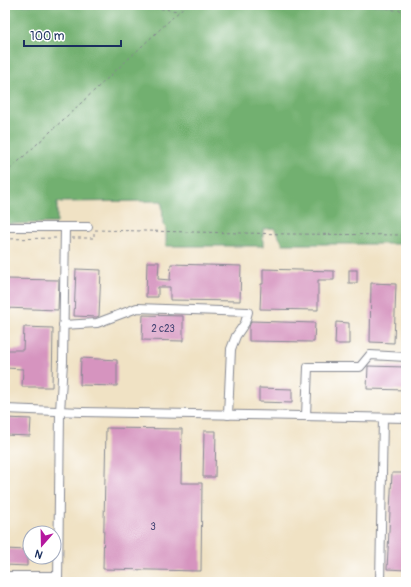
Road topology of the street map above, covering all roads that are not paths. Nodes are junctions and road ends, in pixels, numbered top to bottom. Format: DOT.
graph roads {
  1 [pos="5,226"];
  2 [pos="65,227"];
  3 [pos="91,229"];
  4 [pos="63,324"];
  5 [pos="406,357"];
  6 [pos="5,409"];
  7 [pos="60,412"];
  8 [pos="228,415"];
  9 [pos="306,416"];
  10 [pos="383,418"];
  11 [pos="406,418"];
  12 [pos="5,576"];
  13 [pos="58,579"];
  14 [pos="380,582"];
  1 -- 2 [label="street"];
  2 -- 3 [label="street"];
  2 -- 4 [label="street"];
  4 -- 7 [label="street"];
  4 -- 8 [label="street"];
  5 -- 9 [label="street"];
  6 -- 7 [label="street"];
  7 -- 8 [label="street"];
  7 -- 13 [label="street"];
  8 -- 9 [label="street"];
  9 -- 10 [label="street"];
  10 -- 11 [label="street"];
  10 -- 14 [label="street"];
  12 -- 13 [label="street"];
}
